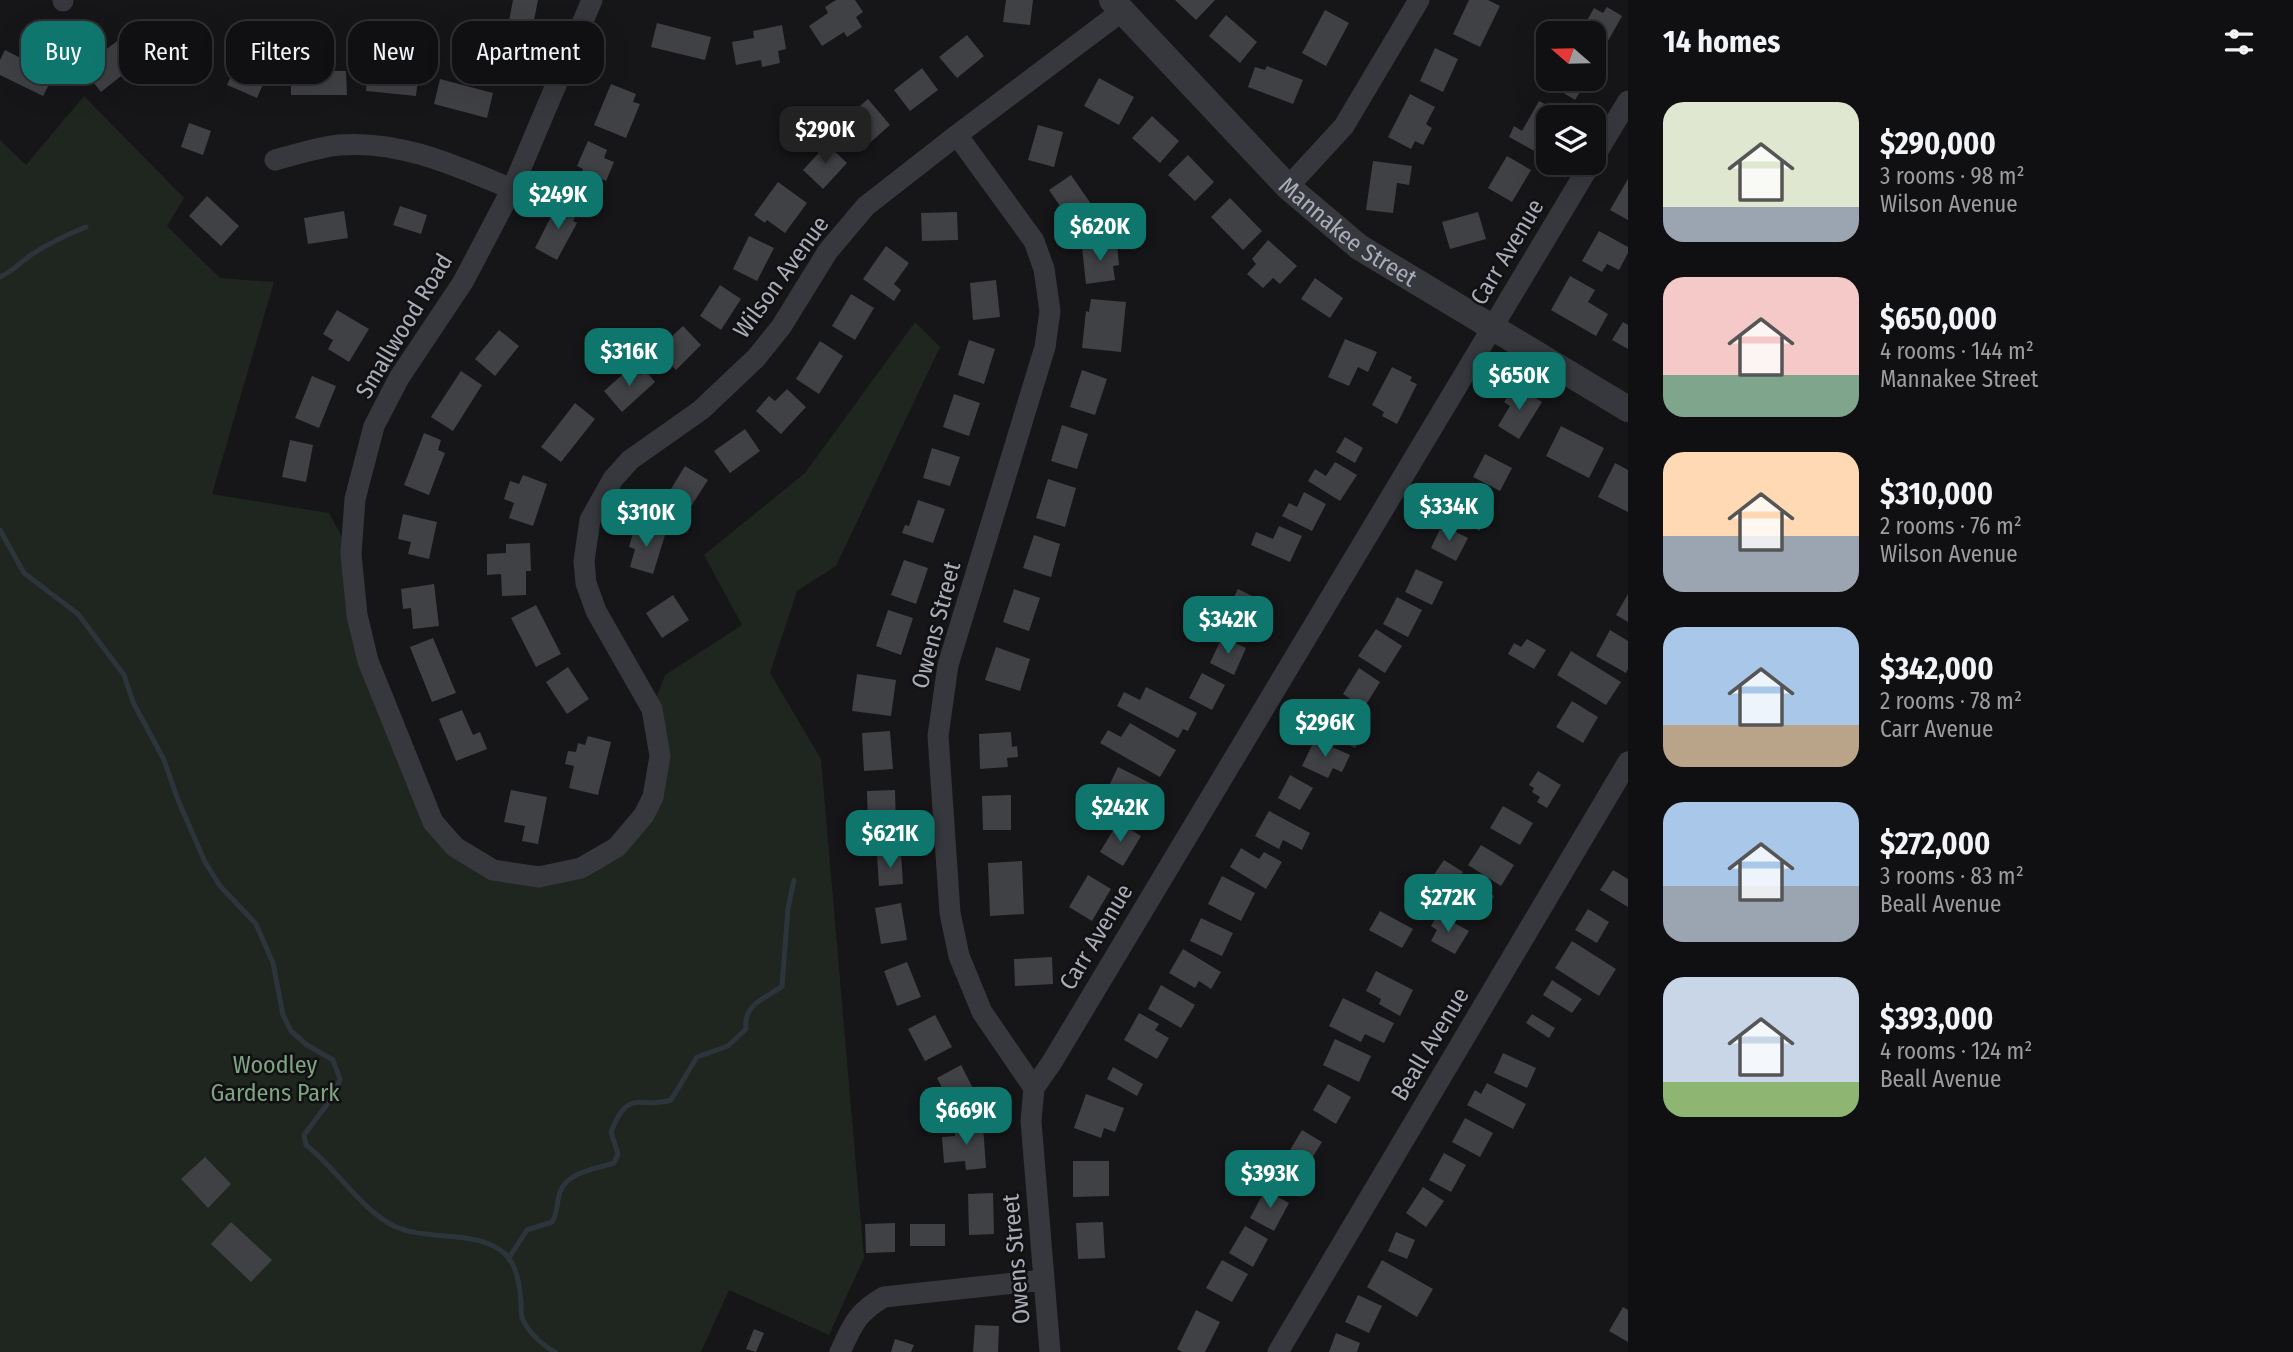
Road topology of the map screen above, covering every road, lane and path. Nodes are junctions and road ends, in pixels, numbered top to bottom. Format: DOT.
graph roads {
  1 [pos="592,0"];
  2 [pos="1419,0"];
  3 [pos="1117,5"];
  4 [pos="1628,101"];
  5 [pos="957,135"];
  6 [pos="1606,137"];
  7 [pos="275,160"];
  8 [pos="1584,175"];
  9 [pos="1288,187"];
  10 [pos="512,189"];
  11 [pos="1492,328"];
  12 [pos="1628,409"];
  13 [pos="1628,762"];
  14 [pos="455,847"];
  15 [pos="1034,1088"];
  16 [pos="1044,1280"];
  17 [pos="839,1352"];
  18 [pos="1050,1352"];
  19 [pos="1278,1352"];
  1 -- 10 [label="street, Smallwood Road"];
  2 -- 9 [label="street"];
  3 -- 5 [label="street, Wilson Avenue"];
  3 -- 9 [label="street, Mannakee Street"];
  4 -- 6 [label="street"];
  5 -- 14 [label="street, Wilson Avenue"];
  5 -- 15 [label="street, Owens Street"];
  7 -- 10 [label="street"];
  8 -- 11 [label="street, Carr Avenue"];
  9 -- 11 [label="street, Mannakee Street"];
  10 -- 14 [label="street, Smallwood Road"];
  11 -- 12 [label="street, Mannakee Street"];
  11 -- 15 [label="street, Carr Avenue"];
  13 -- 19 [label="street, Beall Avenue"];
  15 -- 16 [label="street, Owens Street"];
  16 -- 17 [label="street"];
  16 -- 18 [label="street, Owens Street"];
}
